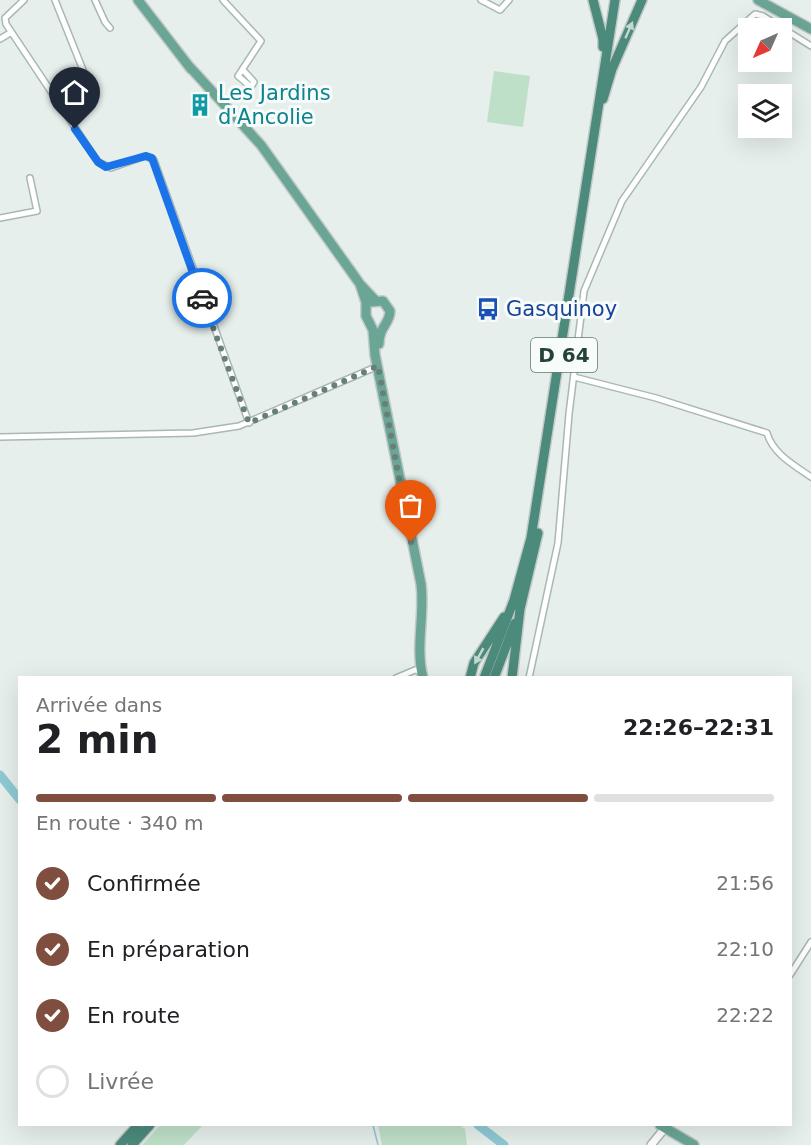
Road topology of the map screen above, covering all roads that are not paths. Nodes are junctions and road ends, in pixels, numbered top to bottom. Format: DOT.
graph roads {
  1 [pos="24,0"];
  2 [pos="55,0"];
  3 [pos="95,0"];
  4 [pos="138,0"];
  5 [pos="223,0"];
  6 [pos="481,0"];
  7 [pos="509,0"];
  8 [pos="594,0"];
  9 [pos="616,0"];
  10 [pos="642,0"];
  11 [pos="758,0"];
  12 [pos="110,28"];
  13 [pos="811,29"];
  14 [pos="10,33"];
  15 [pos="0,39"];
  16 [pos="811,46"];
  17 [pos="243,70"];
  18 [pos="54,95"];
  19 [pos="603,99"];
  20 [pos="596,110"];
  21 [pos="30,178"];
  22 [pos="0,218"];
  23 [pos="360,284"];
  24 [pos="376,301"];
  25 [pos="367,307"];
  26 [pos="368,319"];
  27 [pos="383,324"];
  28 [pos="378,365"];
  29 [pos="574,378"];
  30 [pos="249,423"];
  31 [pos="0,437"];
  32 [pos="811,477"];
  33 [pos="514,600"];
  34 [pos="520,609"];
  35 [pos="419,674"];
  36 [pos="471,676"];
  37 [pos="485,676"];
  38 [pos="495,676"];
  39 [pos="512,676"];
  40 [pos="529,676"];
  41 [pos="811,942"];
  42 [pos="792,972"];
  43 [pos="137,1126"];
  44 [pos="149,1126"];
  45 [pos="668,1127"];
  46 [pos="120,1145"];
  47 [pos="132,1145"];
  48 [pos="651,1145"];
  49 [pos="694,1145"];
  1 -- 14 [label="street"];
  2 -- 18 [label="street"];
  3 -- 12 [label="street"];
  4 -- 23 [label="main road"];
  5 -- 17 [label="street"];
  6 -- 7 [label="street"];
  8 -- 20 [label="highway"];
  9 -- 19 [label="highway, D 64"];
  9 -- 20 [label="highway, D 64"];
  19 -- 10 [label="highway, one-way"];
  11 -- 13 [label="main road"];
  14 -- 15 [label="street"];
  14 -- 18 [label="street"];
  16 -- 29 [label="street"];
  18 -- 30 [label="street"];
  19 -- 34 [label="highway, D 64"];
  20 -- 33 [label="highway, D 64"];
  21 -- 22 [label="street"];
  23 -- 24 [label="main road"];
  23 -- 25 [label="main road"];
  24 -- 25 [label="main road"];
  24 -- 27 [label="main road"];
  25 -- 26 [label="main road"];
  26 -- 27 [label="main road"];
  26 -- 28 [label="main road"];
  27 -- 28 [label="main road"];
  28 -- 30 [label="street"];
  28 -- 35 [label="main road"];
  29 -- 32 [label="street"];
  29 -- 40 [label="street"];
  30 -- 31 [label="street"];
  33 -- 36 [label="highway, D 64, one-way"];
  33 -- 37 [label="highway"];
  34 -- 38 [label="highway"];
  34 -- 39 [label="highway, D 64"];
  41 -- 42 [label="street"];
  43 -- 46 [label="highway"];
  44 -- 47 [label="highway"];
  45 -- 48 [label="street"];
  45 -- 49 [label="main road"];
}
